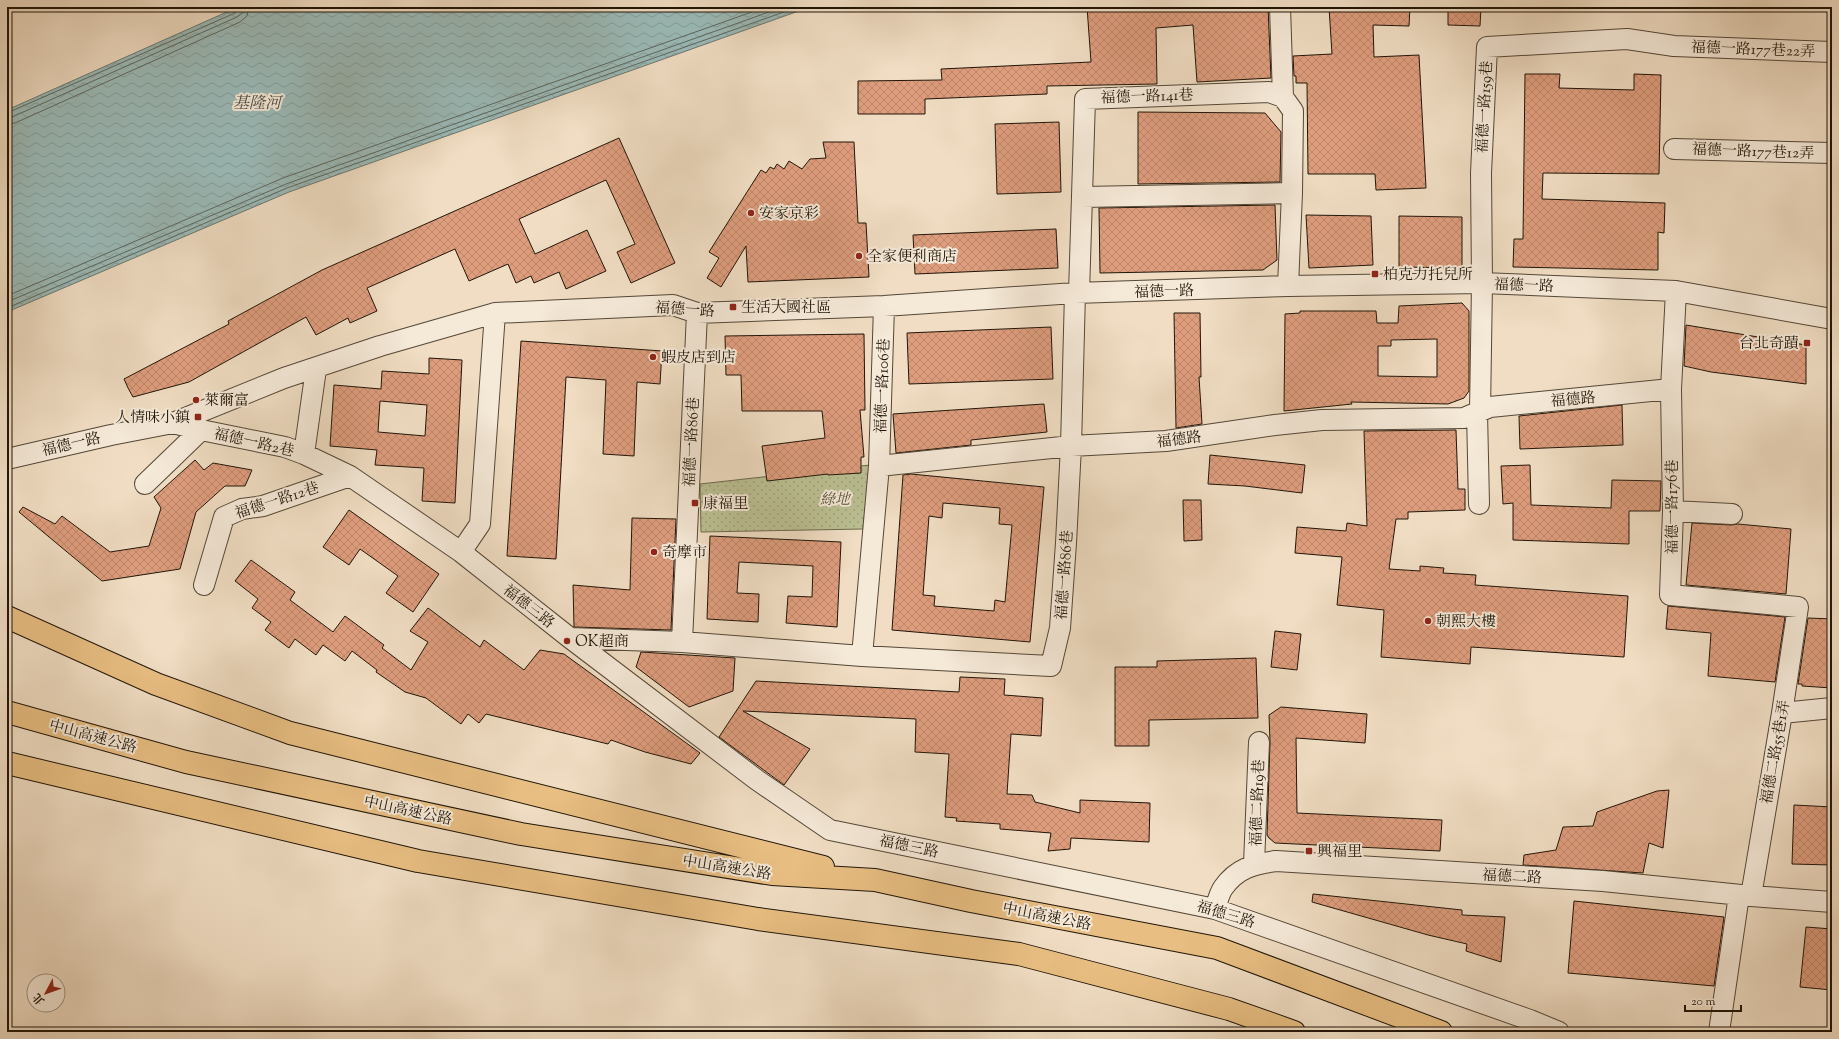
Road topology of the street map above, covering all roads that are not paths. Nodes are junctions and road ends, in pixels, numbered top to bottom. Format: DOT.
graph roads {
  1 [pos="1280,7"];
  2 [pos="1674,46"];
  3 [pos="1832,52"];
  4 [pos="1283,96"];
  5 [pos="1674,149"];
  6 [pos="1832,153"];
  7 [pos="1292,193"];
  8 [pos="1082,197"];
  9 [pos="1482,283"];
  10 [pos="1288,286"];
  11 [pos="1676,291"];
  12 [pos="1077,293"];
  13 [pos="884,306"];
  14 [pos="495,313"];
  15 [pos="697,313"];
  16 [pos="1832,319"];
  17 [pos="316,369"];
  18 [pos="1671,389"];
  19 [pos="1479,411"];
  20 [pos="173,423"];
  21 [pos="201,430"];
  22 [pos="1071,446"];
  23 [pos="304,454"];
  24 [pos="7,460"];
  25 [pos="879,466"];
  26 [pos="350,476"];
  27 [pos="145,484"];
  28 [pos="1479,504"];
  29 [pos="1673,511"];
  30 [pos="1732,514"];
  31 [pos="461,552"];
  32 [pos="204,585"];
  33 [pos="1798,607"];
  34 [pos="7,617"];
  35 [pos="570,638"];
  36 [pos="682,642"];
  37 [pos="862,656"];
  38 [pos="1832,708"];
  39 [pos="7,712"];
  40 [pos="1782,713"];
  41 [pos="1259,742"];
  42 [pos="7,763"];
  43 [pos="1254,864"];
  44 [pos="874,880"];
  45 [pos="1745,896"];
  46 [pos="1832,902"];
  47 [pos="1215,909"];
  48 [pos="1294,1032"];
  49 [pos="1441,1032"];
  50 [pos="1559,1032"];
  51 [pos="1719,1032"];
  1 -- 4 [label="street"];
  2 -- 3 [label="street, 福德一路177巷22弄"];
  2 -- 9 [label="street, 福德一路159巷"];
  4 -- 7 [label="street"];
  4 -- 8 [label="street, 福德一路141巷"];
  5 -- 6 [label="street, 福德一路177巷12弄"];
  7 -- 8 [label="street"];
  7 -- 10 [label="street"];
  8 -- 12 [label="street, 福德一路141巷"];
  9 -- 10 [label="street, 福德一路"];
  9 -- 11 [label="street, 福德一路"];
  9 -- 19 [label="street"];
  10 -- 12 [label="street, 福德一路"];
  11 -- 16 [label="street, 福德一路"];
  11 -- 18 [label="street, 福德一路176巷"];
  12 -- 13 [label="street, 福德一路"];
  12 -- 22 [label="street, 福德一路86巷"];
  13 -- 15 [label="street, 福德一路"];
  13 -- 25 [label="street, 福德一路106巷"];
  14 -- 15 [label="street, 福德一路"];
  14 -- 17 [label="street, 福德一路"];
  14 -- 31 [label="street"];
  15 -- 36 [label="street, 福德一路86巷"];
  17 -- 20 [label="street, 福德一路"];
  17 -- 23 [label="street"];
  18 -- 19 [label="street, 福德路"];
  18 -- 29 [label="street, 福德一路176巷"];
  19 -- 22 [label="street, 福德路"];
  19 -- 28 [label="street"];
  20 -- 21 [label="street, 福德一路2巷"];
  20 -- 24 [label="street, 福德一路"];
  21 -- 23 [label="street, 福德一路2巷"];
  21 -- 27 [label="street, 福德一路2巷"];
  22 -- 25 [label="street, 福德路"];
  22 -- 37 [label="street, 福德一路86巷"];
  23 -- 26 [label="street, 福德一路2巷"];
  25 -- 37 [label="street"];
  26 -- 31 [label="street, 福德三路"];
  26 -- 32 [label="street, 福德一路12巷"];
  29 -- 30 [label="street"];
  29 -- 33 [label="street, 福德一路176巷"];
  31 -- 35 [label="street, 福德三路"];
  33 -- 40 [label="street, 福德二路55巷1弄"];
  34 -- 44 [label="highway"];
  35 -- 36 [label="street, 福德一路86巷"];
  35 -- 47 [label="street, 福德三路"];
  36 -- 37 [label="street, 福德一路86巷"];
  38 -- 40 [label="street"];
  39 -- 44 [label="highway, 中山高速公路"];
  40 -- 45 [label="street, 福德二路55巷1弄"];
  41 -- 43 [label="street, 福德二路19巷"];
  42 -- 48 [label="highway"];
  43 -- 45 [label="street, 福德二路"];
  43 -- 47 [label="street, 福德二路"];
  44 -- 49 [label="highway, 中山高速公路"];
  45 -- 46 [label="street, 福德二路"];
  45 -- 51 [label="street, 福德二路55巷1弄"];
  47 -- 50 [label="street, 福德三路"];
}
